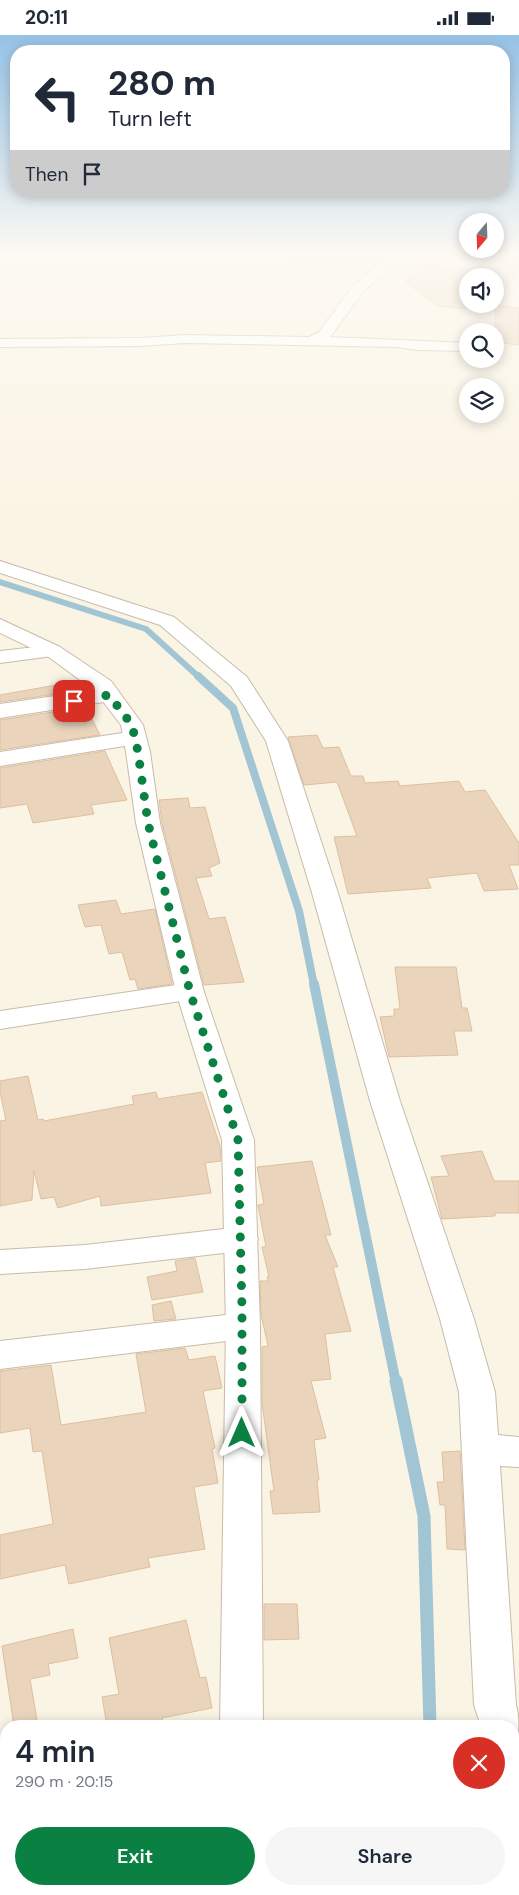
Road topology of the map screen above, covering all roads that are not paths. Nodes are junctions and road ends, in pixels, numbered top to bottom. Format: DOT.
graph roads {
  1 [pos="159,341"];
  2 [pos="355,341"];
  3 [pos="0,343"];
  4 [pos="459,347"];
  5 [pos="0,567"];
  6 [pos="0,625"];
  7 [pos="53,651"];
  8 [pos="0,657"];
  9 [pos="109,695"];
  10 [pos="0,711"];
  11 [pos="135,738"];
  12 [pos="0,759"];
  13 [pos="190,992"];
  14 [pos="0,1021"];
  15 [pos="241,1239"];
  16 [pos="0,1262"];
  17 [pos="243,1326"];
  18 [pos="0,1355"];
  19 [pos="481,1449"];
  20 [pos="519,1452"];
  21 [pos="242,1720"];
  22 [pos="500,1720"];
  1 -- 3 [label="street"];
  2 -- 4 [label="street"];
  5 -- 19 [label="street"];
  6 -- 7 [label="street"];
  7 -- 8 [label="street"];
  7 -- 9 [label="street"];
  9 -- 10 [label="street"];
  9 -- 11 [label="street"];
  11 -- 12 [label="street"];
  11 -- 13 [label="street"];
  13 -- 14 [label="street"];
  13 -- 15 [label="street"];
  15 -- 16 [label="street"];
  15 -- 17 [label="street"];
  17 -- 18 [label="street"];
  17 -- 21 [label="street"];
  19 -- 20 [label="street"];
  19 -- 22 [label="street"];
}
